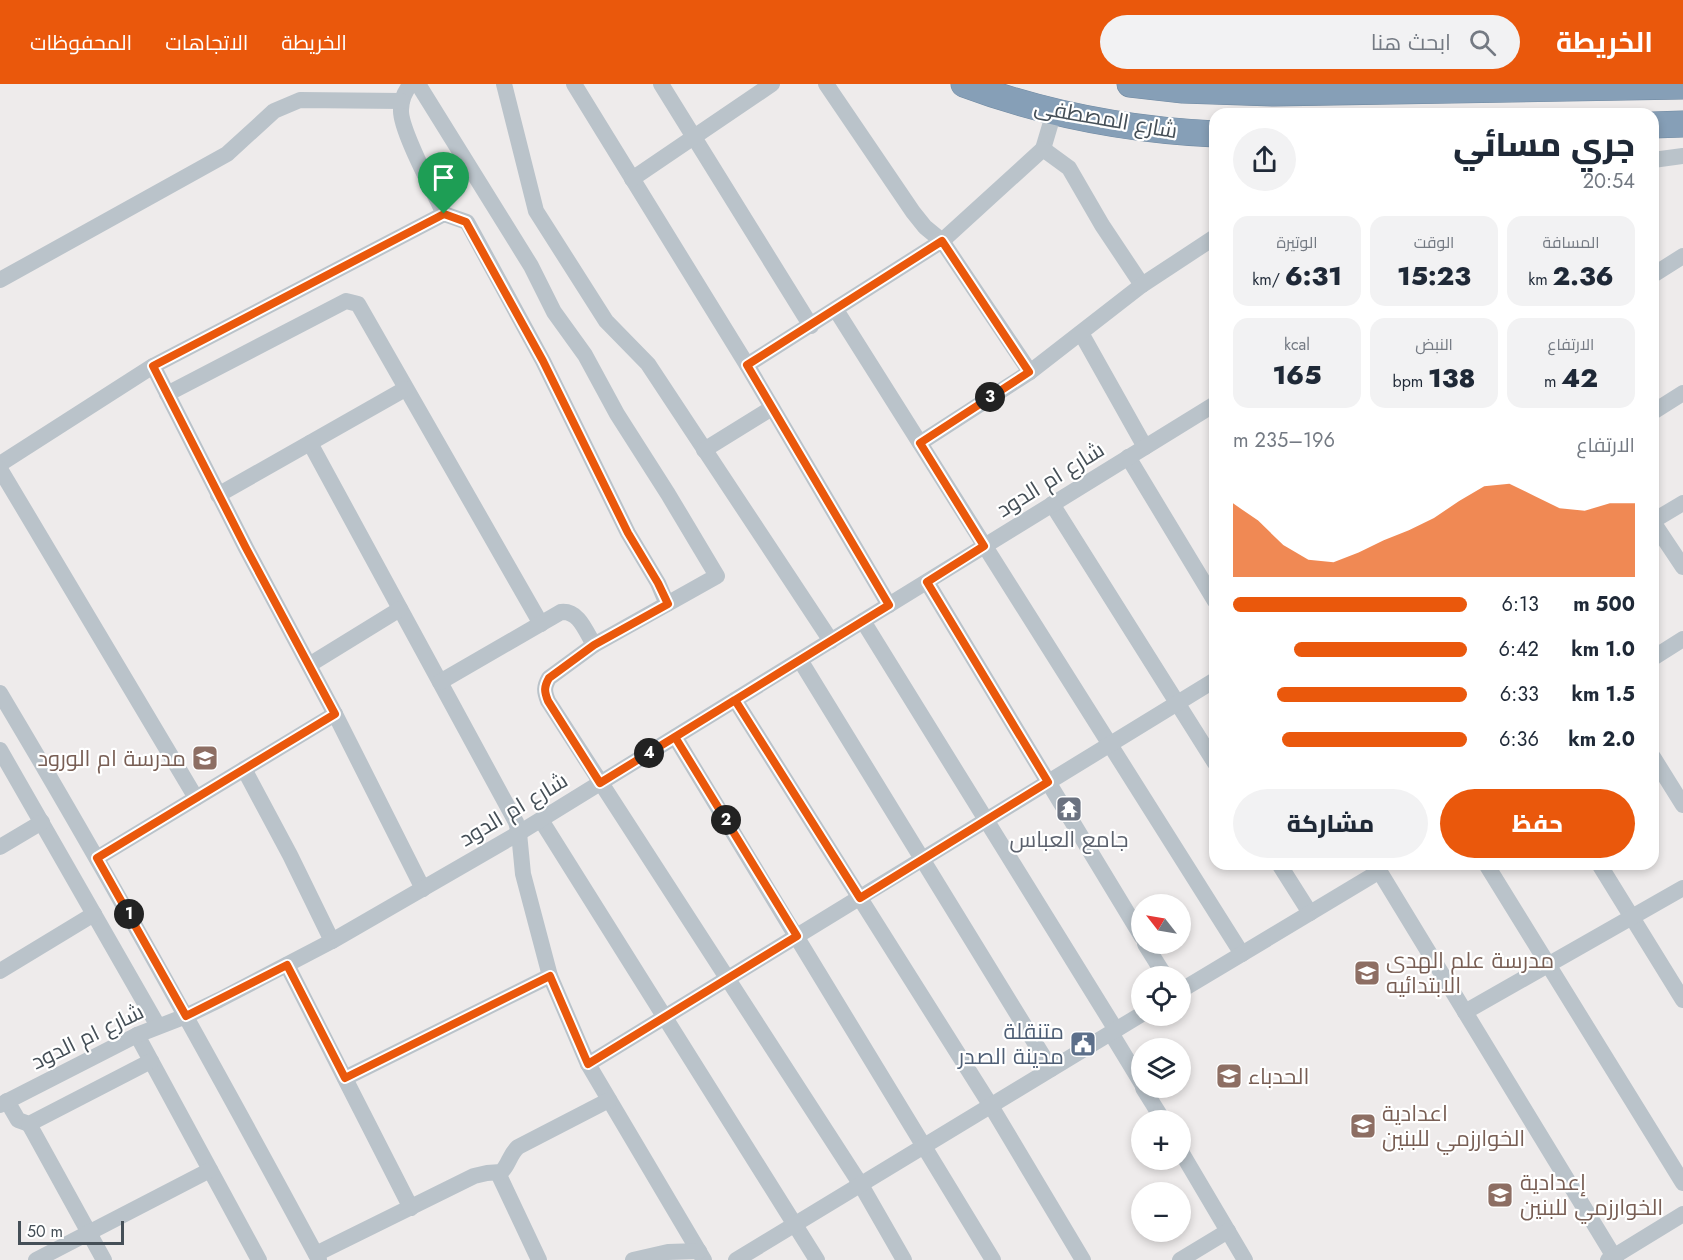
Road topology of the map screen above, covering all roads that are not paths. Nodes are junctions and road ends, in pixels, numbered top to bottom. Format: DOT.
graph roads {
  1 [pos="411,84"];
  2 [pos="418,84"];
  3 [pos="504,84"];
  4 [pos="574,84"];
  5 [pos="661,84"];
  6 [pos="772,84"];
  7 [pos="826,84"];
  8 [pos="964,84"];
  9 [pos="1130,84"];
  10 [pos="1683,86"];
  11 [pos="402,101"];
  12 [pos="1054,112"];
  13 [pos="1683,124"];
  14 [pos="1659,125"];
  15 [pos="1209,134"];
  16 [pos="694,137"];
  17 [pos="1043,149"];
  18 [pos="1683,156"];
  19 [pos="1659,159"];
  20 [pos="632,179"];
  21 [pos="444,214"];
  22 [pos="942,241"];
  23 [pos="1209,241"];
  24 [pos="1683,256"];
  25 [pos="1659,271"];
  26 [pos="0,280"];
  27 [pos="1143,285"];
  28 [pos="836,310"];
  29 [pos="811,326"];
  30 [pos="1082,333"];
  31 [pos="747,365"];
  32 [pos="153,366"];
  33 [pos="1029,372"];
  34 [pos="405,389"];
  35 [pos="1683,393"];
  36 [pos="167,394"];
  37 [pos="772,408"];
  38 [pos="1659,408"];
  39 [pos="1209,413"];
  40 [pos="310,443"];
  41 [pos="920,443"];
  42 [pos="1145,447"];
  43 [pos="704,450"];
  44 [pos="1128,457"];
  45 [pos="0,464"];
  46 [pos="0,469"];
  47 [pos="218,495"];
  48 [pos="1683,503"];
  49 [pos="1052,504"];
  50 [pos="1659,518"];
  51 [pos="1659,531"];
  52 [pos="984,546"];
  53 [pos="1683,567"];
  54 [pos="927,582"];
  55 [pos="1209,591"];
  56 [pos="668,604"];
  57 [pos="889,605"];
  58 [pos="400,609"];
  59 [pos="863,621"];
  60 [pos="541,624"];
  61 [pos="1683,639"];
  62 [pos="831,641"];
  63 [pos="594,645"];
  64 [pos="1659,654"];
  65 [pos="800,660"];
  66 [pos="309,665"];
  67 [pos="440,682"];
  68 [pos="1209,684"];
  69 [pos="0,693"];
  70 [pos="735,700"];
  71 [pos="1178,703"];
  72 [pos="335,714"];
  73 [pos="675,737"];
  74 [pos="1110,745"];
  75 [pos="0,750"];
  76 [pos="1209,752"];
  77 [pos="1659,764"];
  78 [pos="244,769"];
  79 [pos="1048,782"];
  80 [pos="600,783"];
  81 [pos="1678,787"];
  82 [pos="196,798"];
  83 [pos="1683,805"];
  84 [pos="541,820"];
  85 [pos="986,820"];
  86 [pos="42,822"];
  87 [pos="519,833"];
  88 [pos="0,847"];
  89 [pos="97,858"];
  90 [pos="922,859"];
  91 [pos="1283,870"];
  92 [pos="1374,870"];
  93 [pos="1378,870"];
  94 [pos="1490,870"];
  95 [pos="1603,870"];
  96 [pos="1683,888"];
  97 [pos="423,889"];
  98 [pos="860,898"];
  99 [pos="1310,913"];
  100 [pos="94,914"];
  101 [pos="1632,917"];
  102 [pos="1131,919"];
  103 [pos="797,936"];
  104 [pos="332,941"];
  105 [pos="1242,954"];
  106 [pos="1548,964"];
  107 [pos="287,965"];
  108 [pos="0,971"];
  109 [pos="550,976"];
  110 [pos="727,979"];
  111 [pos="1191,984"];
  112 [pos="1683,1000"];
  113 [pos="1465,1012"];
  114 [pos="186,1016"];
  115 [pos="665,1017"];
  116 [pos="1131,1021"];
  117 [pos="158,1026"];
  118 [pos="1114,1031"];
  119 [pos="137,1035"];
  120 [pos="151,1061"];
  121 [pos="588,1064"];
  122 [pos="1131,1064"];
  123 [pos="1051,1069"];
  124 [pos="345,1078"];
  125 [pos="609,1100"];
  126 [pos="3,1103"];
  127 [pos="991,1106"];
  128 [pos="29,1124"];
  129 [pos="925,1146"];
  130 [pos="1191,1169"];
  131 [pos="210,1170"];
  132 [pos="498,1173"];
  133 [pos="1683,1183"];
  134 [pos="861,1185"];
  135 [pos="411,1208"];
  136 [pos="1683,1214"];
  137 [pos="796,1224"];
  138 [pos="1228,1232"];
  139 [pos="88,1233"];
  140 [pos="702,1256"];
  141 [pos="318,1257"];
  142 [pos="1612,1259"];
  143 [pos="36,1260"];
  144 [pos="104,1260"];
  145 [pos="260,1260"];
  146 [pos="539,1260"];
  147 [pos="633,1260"];
  148 [pos="736,1260"];
  149 [pos="817,1260"];
  150 [pos="904,1260"];
  151 [pos="993,1260"];
  152 [pos="1083,1260"];
  153 [pos="1180,1260"];
  154 [pos="1245,1260"];
  1 -- 11 [label="street"];
  2 -- 56 [label="street"];
  3 -- 43 [label="street"];
  4 -- 20 [label="street"];
  5 -- 16 [label="street"];
  6 -- 16 [label="street"];
  7 -- 22 [label="street"];
  8 -- 12 [label="highway, شارع المصطفى"];
  9 -- 10 [label="highway, شارع المصطفى"];
  11 -- 21 [label="street"];
  11 -- 26 [label="street"];
  12 -- 15 [label="highway, شارع المصطفى"];
  12 -- 17 [label="street"];
  13 -- 14 [label="highway"];
  16 -- 20 [label="street"];
  16 -- 29 [label="street"];
  17 -- 22 [label="street"];
  17 -- 27 [label="street"];
  18 -- 19 [label="street"];
  20 -- 31 [label="street"];
  21 -- 32 [label="street"];
  21 -- 56 [label="street"];
  22 -- 28 [label="street"];
  22 -- 33 [label="street"];
  23 -- 27 [label="street"];
  24 -- 25 [label="street"];
  27 -- 30 [label="street"];
  28 -- 29 [label="street"];
  28 -- 41 [label="street"];
  29 -- 31 [label="street"];
  30 -- 33 [label="street"];
  30 -- 42 [label="street"];
  31 -- 37 [label="street"];
  32 -- 36 [label="street"];
  32 -- 45 [label="street"];
  33 -- 41 [label="street"];
  34 -- 36 [label="street"];
  34 -- 40 [label="street"];
  34 -- 60 [label="street"];
  35 -- 38 [label="street"];
  36 -- 47 [label="street"];
  37 -- 43 [label="street"];
  37 -- 57 [label="street"];
  39 -- 42 [label="street, شارع ام الدود"];
  40 -- 47 [label="street"];
  40 -- 58 [label="street"];
  41 -- 52 [label="street"];
  42 -- 44 [label="street, شارع ام الدود"];
  43 -- 62 [label="street"];
  44 -- 49 [label="street, شارع ام الدود"];
  44 -- 55 [label="street"];
  46 -- 82 [label="street"];
  47 -- 66 [label="street"];
  48 -- 50 [label="street"];
  49 -- 52 [label="street, شارع ام الدود"];
  49 -- 71 [label="street"];
  51 -- 53 [label="street"];
  52 -- 54 [label="street, شارع ام الدود"];
  52 -- 74 [label="street"];
  54 -- 57 [label="street, شارع ام الدود"];
  54 -- 79 [label="street"];
  56 -- 63 [label="street"];
  57 -- 59 [label="street, شارع ام الدود"];
  58 -- 66 [label="street"];
  58 -- 67 [label="street"];
  59 -- 62 [label="street, شارع ام الدود"];
  59 -- 85 [label="street"];
  60 -- 63 [label="street"];
  60 -- 67 [label="street"];
  61 -- 64 [label="street"];
  62 -- 65 [label="street, شارع ام الدود"];
  63 -- 80 [label="street"];
  65 -- 70 [label="street, شارع ام الدود"];
  65 -- 90 [label="street"];
  66 -- 72 [label="street"];
  67 -- 87 [label="street"];
  68 -- 71 [label="street"];
  69 -- 89 [label="street"];
  70 -- 73 [label="street, شارع ام الدود"];
  70 -- 98 [label="street"];
  71 -- 74 [label="street"];
  71 -- 76 [label="street"];
  72 -- 78 [label="street"];
  72 -- 97 [label="street"];
  73 -- 80 [label="street, شارع ام الدود"];
  73 -- 103 [label="street"];
  74 -- 79 [label="street"];
  74 -- 105 [label="street"];
  75 -- 86 [label="street"];
  77 -- 81 [label="street"];
  78 -- 82 [label="street"];
  78 -- 104 [label="street"];
  79 -- 85 [label="street"];
  79 -- 102 [label="street"];
  80 -- 84 [label="street, شارع ام الدود"];
  80 -- 110 [label="street"];
  81 -- 83 [label="street"];
  82 -- 89 [label="street"];
  84 -- 87 [label="street, شارع ام الدود"];
  84 -- 115 [label="street"];
  85 -- 90 [label="street"];
  85 -- 118 [label="street"];
  86 -- 88 [label="street"];
  86 -- 100 [label="street"];
  87 -- 97 [label="street, شارع ام الدود"];
  87 -- 109 [label="street"];
  89 -- 114 [label="street"];
  90 -- 98 [label="street"];
  90 -- 123 [label="street"];
  91 -- 99 [label="street"];
  92 -- 99 [label="street"];
  93 -- 113 [label="street"];
  94 -- 106 [label="street"];
  95 -- 101 [label="street"];
  96 -- 101 [label="street"];
  97 -- 104 [label="street, شارع ام الدود"];
  98 -- 103 [label="street"];
  98 -- 127 [label="street"];
  99 -- 105 [label="street"];
  100 -- 108 [label="street"];
  100 -- 117 [label="street"];
  101 -- 106 [label="street"];
  101 -- 112 [label="street"];
  103 -- 110 [label="street"];
  103 -- 129 [label="street"];
  104 -- 107 [label="street, شارع ام الدود"];
  105 -- 111 [label="street"];
  106 -- 113 [label="street"];
  106 -- 133 [label="street"];
  107 -- 114 [label="street, شارع ام الدود"];
  107 -- 124 [label="street"];
  109 -- 121 [label="street"];
  109 -- 124 [label="street"];
  110 -- 115 [label="street"];
  110 -- 134 [label="street"];
  113 -- 142 [label="street"];
  114 -- 117 [label="street, شارع ام الدود"];
  114 -- 141 [label="street"];
  115 -- 121 [label="street"];
  115 -- 137 [label="street"];
  116 -- 118 [label="street"];
  117 -- 119 [label="street, شارع ام الدود"];
  118 -- 122 [label="street"];
  118 -- 123 [label="street"];
  119 -- 120 [label="street"];
  119 -- 126 [label="street, شارع ام الدود"];
  120 -- 128 [label="street"];
  120 -- 131 [label="street"];
  121 -- 125 [label="street"];
  123 -- 127 [label="street"];
  124 -- 135 [label="street"];
  125 -- 132 [label="street"];
  125 -- 140 [label="street"];
  126 -- 128 [label="street"];
  127 -- 129 [label="street"];
  127 -- 152 [label="street"];
  128 -- 139 [label="street"];
  129 -- 134 [label="street"];
  129 -- 151 [label="street"];
  130 -- 138 [label="street"];
  131 -- 139 [label="street"];
  131 -- 145 [label="street"];
  132 -- 135 [label="street"];
  132 -- 146 [label="street"];
  134 -- 137 [label="street"];
  134 -- 150 [label="street"];
  135 -- 141 [label="street"];
  136 -- 142 [label="street"];
  137 -- 148 [label="street"];
  137 -- 149 [label="street"];
  138 -- 153 [label="street"];
  138 -- 154 [label="street"];
  139 -- 143 [label="street"];
  139 -- 144 [label="street"];
  140 -- 147 [label="street"];
}
